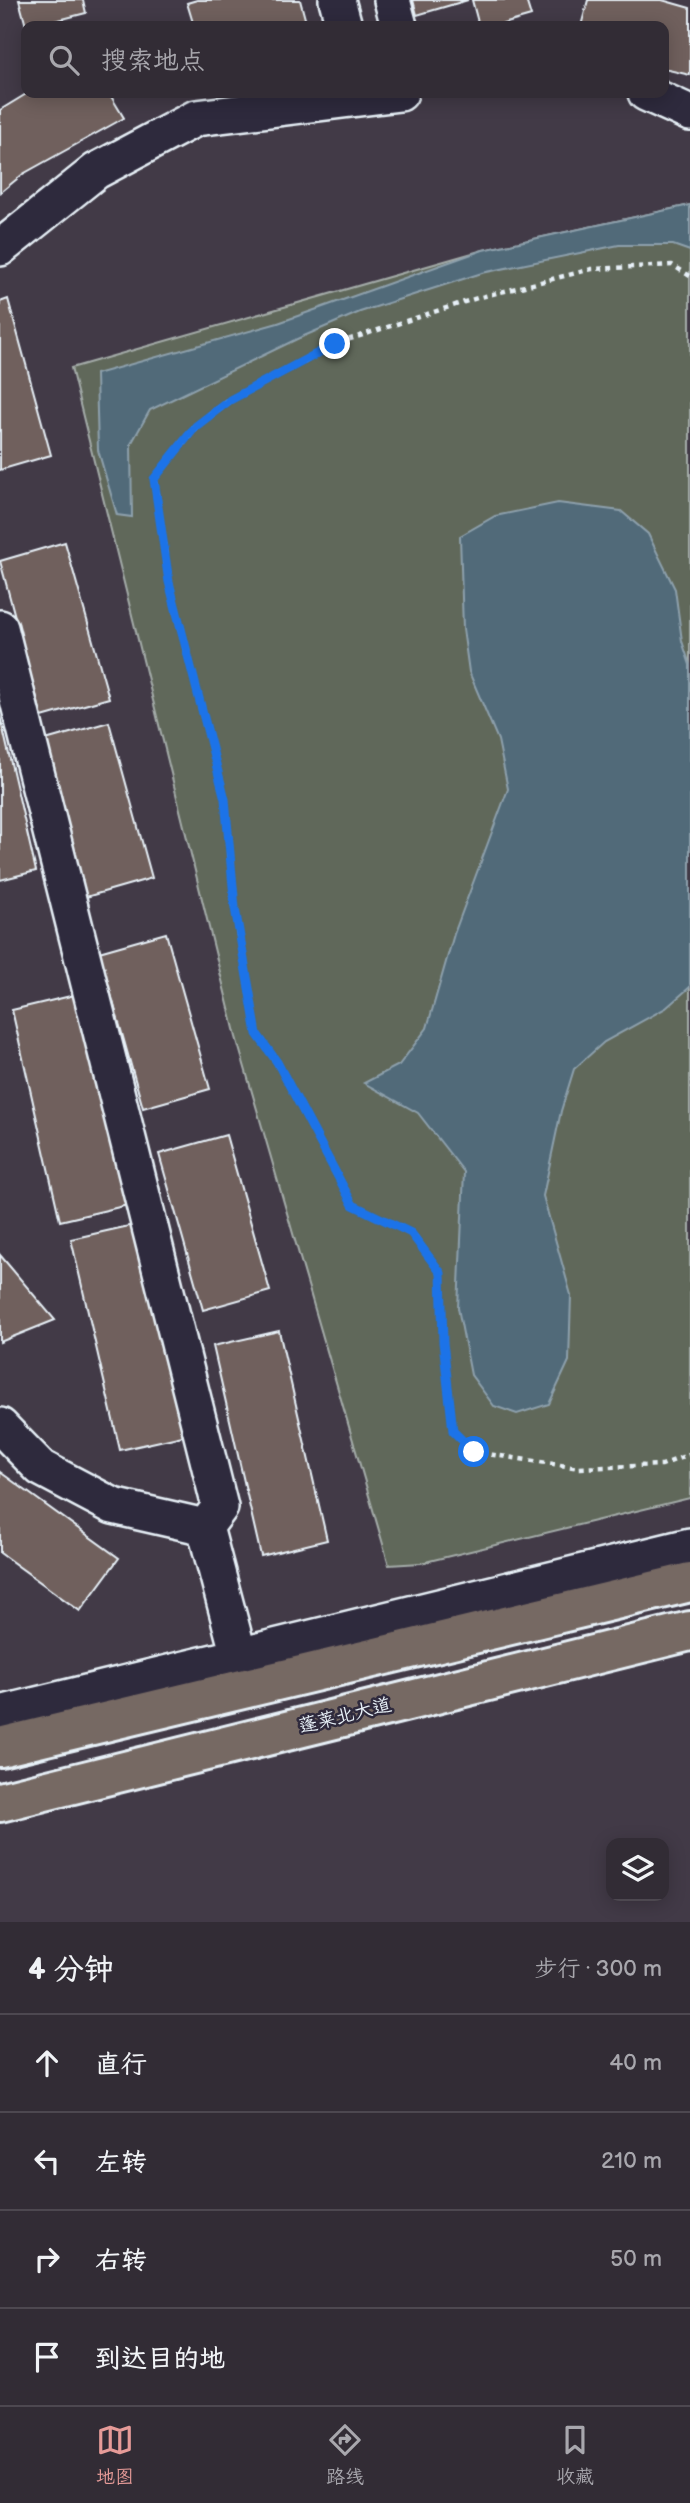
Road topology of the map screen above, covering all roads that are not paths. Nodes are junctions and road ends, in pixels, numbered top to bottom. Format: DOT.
graph roads {
  1 [pos="337,0"];
  2 [pos="392,0"];
  3 [pos="343,21"];
  4 [pos="398,21"];
  5 [pos="342,98"];
  6 [pos="657,98"];
  7 [pos="690,113"];
  8 [pos="0,248"];
  9 [pos="0,628"];
  10 [pos="0,1426"];
  11 [pos="205,1527"];
  12 [pos="690,1546"];
  13 [pos="690,1582"];
  14 [pos="690,1631"];
  15 [pos="239,1656"];
  16 [pos="0,1714"];
  17 [pos="0,1747"];
  18 [pos="0,1802"];
  1 -- 3 [label="lane"];
  2 -- 4 [label="lane"];
  5 -- 8 [label="lane"];
  6 -- 7 [label="lane"];
  9 -- 11 [label="lane"];
  10 -- 11 [label="lane"];
  11 -- 15 [label="lane"];
  12 -- 15 [label="lane"];
  13 -- 17 [label="main road"];
  14 -- 18 [label="main road, 蓬莱北大道"];
  15 -- 16 [label="lane"];
}
